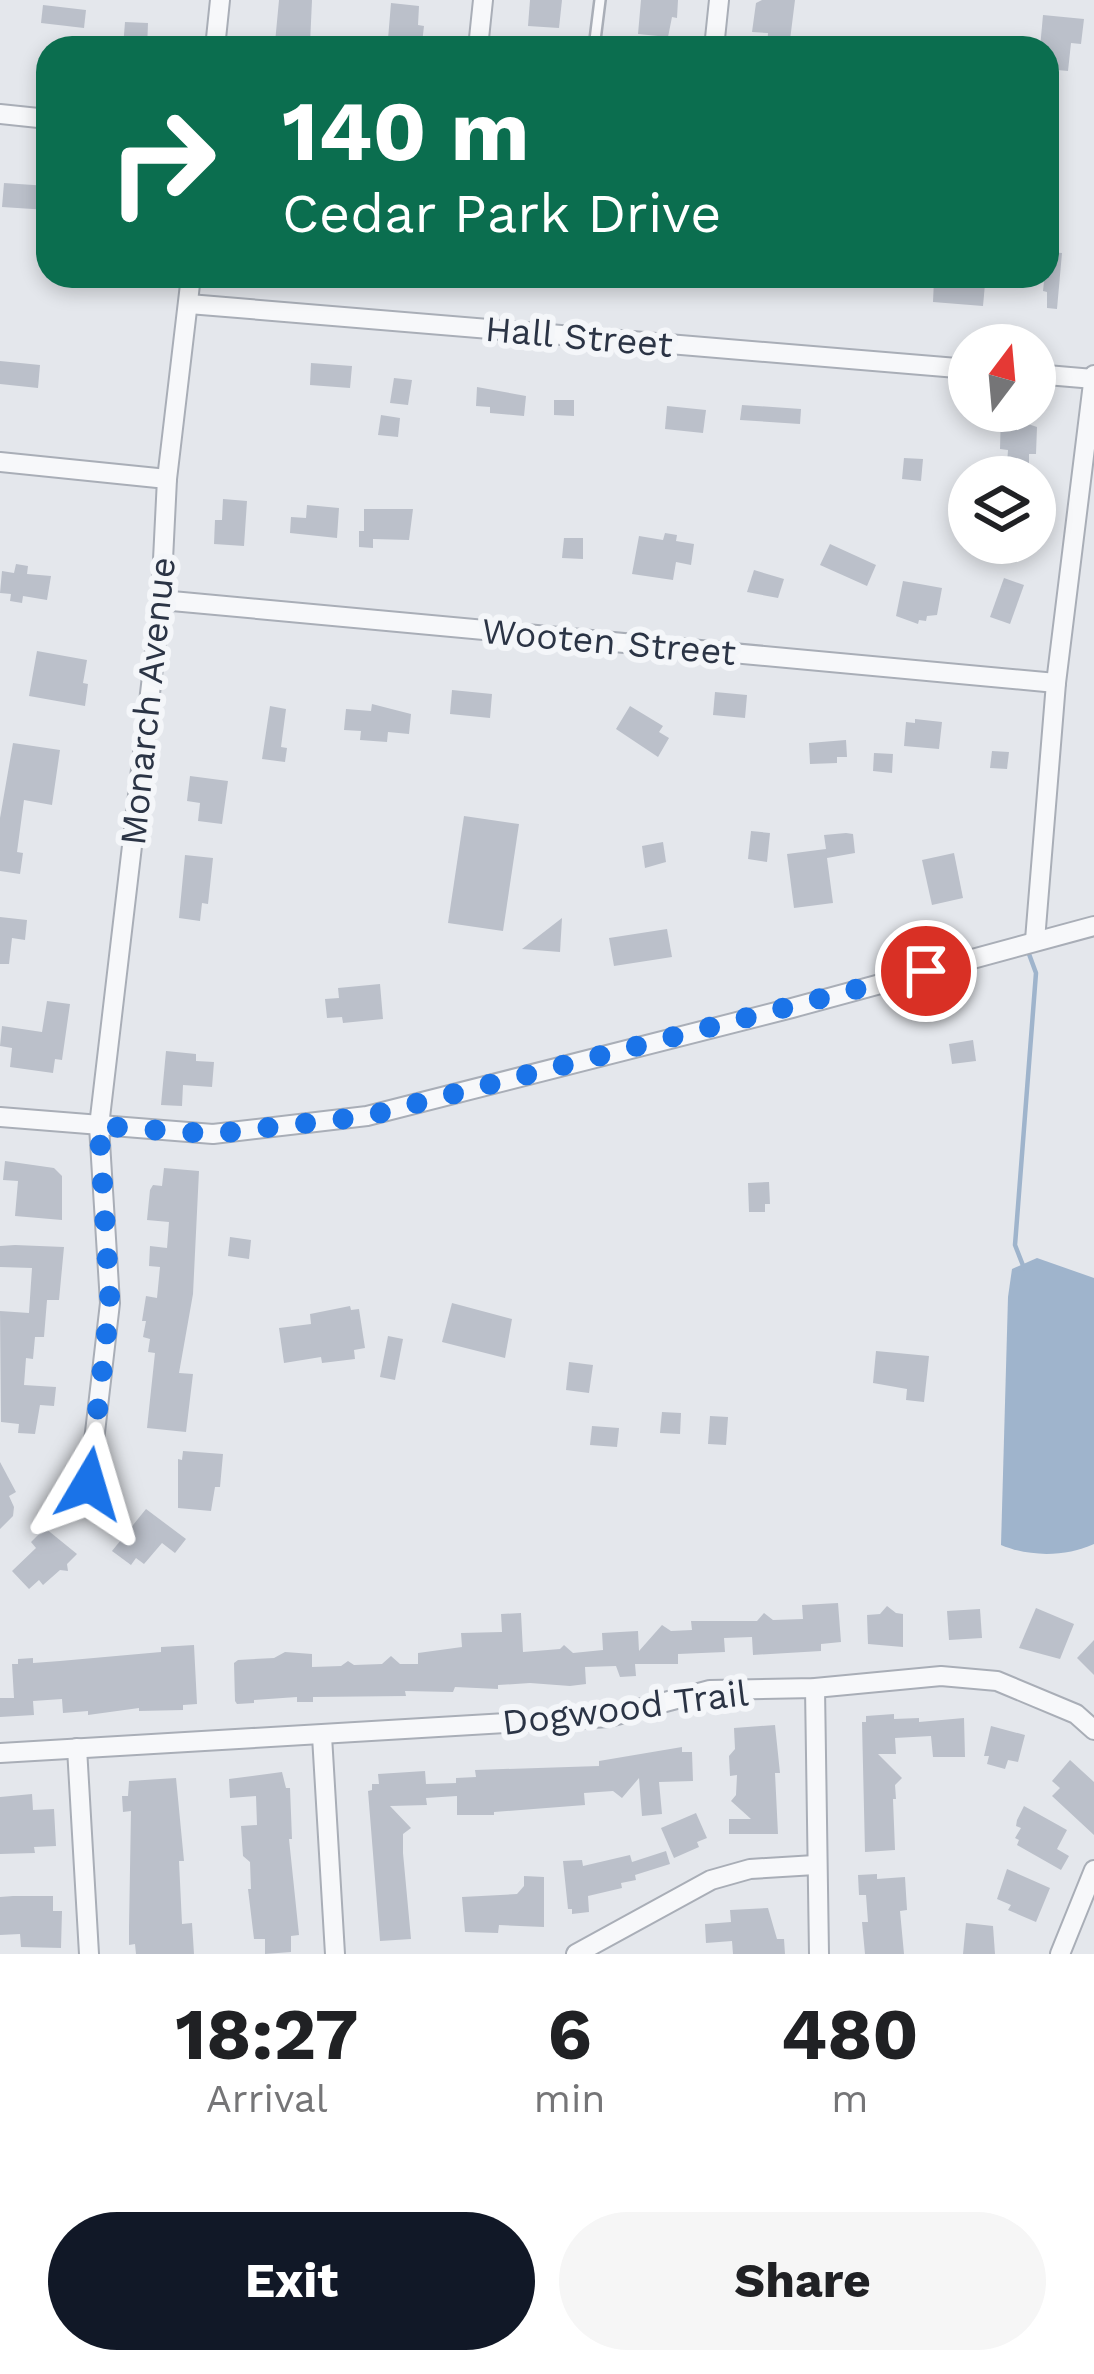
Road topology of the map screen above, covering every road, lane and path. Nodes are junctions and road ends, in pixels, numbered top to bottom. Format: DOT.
graph roads {
  1 [pos="220,0"];
  2 [pos="483,0"];
  3 [pos="600,0"];
  4 [pos="719,0"];
  5 [pos="216,36"];
  6 [pos="479,36"];
  7 [pos="596,36"];
  8 [pos="715,36"];
  9 [pos="0,114"];
  10 [pos="36,117"];
  11 [pos="190,288"];
  12 [pos="189,304"];
  13 [pos="948,367"];
  14 [pos="1056,375"];
  15 [pos="1094,377"];
  16 [pos="0,462"];
  17 [pos="166,479"];
  18 [pos="161,600"];
  19 [pos="1056,683"];
  20 [pos="1094,926"];
  21 [pos="1035,940"];
  22 [pos="0,1117"];
  23 [pos="99,1126"];
  24 [pos="89,1484"];
  25 [pos="814,1688"];
  26 [pos="1094,1730"];
  27 [pos="322,1736"];
  28 [pos="76,1748"];
  29 [pos="0,1753"];
  30 [pos="815,1865"];
  31 [pos="1094,1870"];
  32 [pos="89,1954"];
  33 [pos="335,1954"];
  34 [pos="576,1954"];
  35 [pos="819,1954"];
  36 [pos="1060,1954"];
  1 -- 5 [label="street"];
  2 -- 6 [label="street"];
  3 -- 7 [label="lane"];
  4 -- 8 [label="street"];
  9 -- 10 [label="street"];
  11 -- 12 [label="street, Monarch Avenue"];
  12 -- 13 [label="street, Hall Street"];
  12 -- 17 [label="street, Monarch Avenue"];
  14 -- 15 [label="street"];
  15 -- 19 [label="street"];
  16 -- 17 [label="street"];
  17 -- 18 [label="street, Monarch Avenue"];
  18 -- 19 [label="street, Wooten Street"];
  18 -- 23 [label="street, Monarch Avenue"];
  19 -- 21 [label="street"];
  20 -- 21 [label="street"];
  21 -- 23 [label="street"];
  22 -- 23 [label="street"];
  23 -- 24 [label="street, Monarch Avenue"];
  25 -- 26 [label="street, Dogwood Trail"];
  25 -- 27 [label="street, Dogwood Trail"];
  25 -- 30 [label="street"];
  27 -- 28 [label="street, Dogwood Trail"];
  27 -- 33 [label="street"];
  28 -- 29 [label="street, Dogwood Trail"];
  28 -- 32 [label="street"];
  30 -- 34 [label="street"];
  30 -- 35 [label="street"];
  31 -- 36 [label="street"];
}
